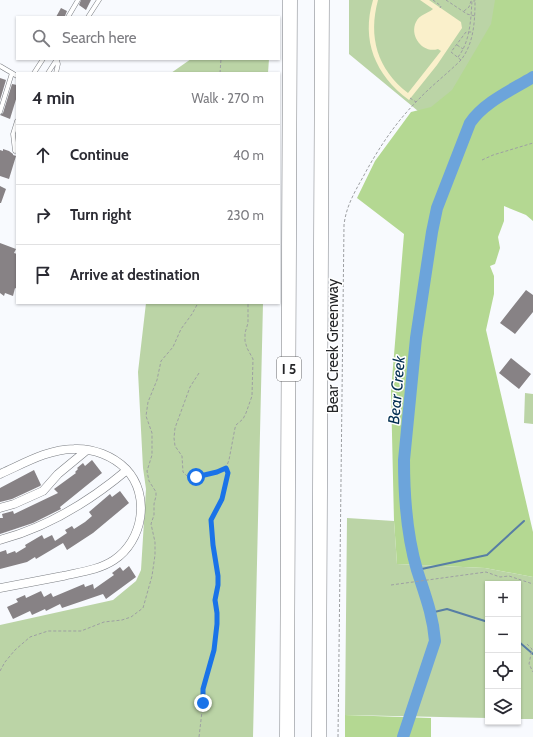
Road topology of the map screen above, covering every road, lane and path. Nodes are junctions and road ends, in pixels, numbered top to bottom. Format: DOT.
graph roads {
  1 [pos="78,0"];
  2 [pos="99,0"];
  3 [pos="290,0"];
  4 [pos="322,0"];
  5 [pos="433,0"];
  6 [pos="446,0"];
  7 [pos="472,0"];
  8 [pos="476,0"];
  9 [pos="440,8"];
  10 [pos="463,12"];
  11 [pos="471,15"];
  12 [pos="69,16"];
  13 [pos="89,16"];
  14 [pos="475,16"];
  15 [pos="469,32"];
  16 [pos="473,32"];
  17 [pos="457,45"];
  18 [pos="463,49"];
  19 [pos="458,57"];
  20 [pos="42,60"];
  21 [pos="57,60"];
  22 [pos="221,60"];
  23 [pos="461,60"];
  24 [pos="0,66"];
  25 [pos="35,72"];
  26 [pos="49,72"];
  27 [pos="56,72"];
  28 [pos="220,72"];
  29 [pos="12,73"];
  30 [pos="16,75"];
  31 [pos="410,98"];
  32 [pos="416,102"];
  33 [pos="0,112"];
  34 [pos="16,124"];
  35 [pos="533,143"];
  36 [pos="15,151"];
  37 [pos="482,160"];
  38 [pos="197,304"];
  39 [pos="248,304"];
  40 [pos="199,374"];
  41 [pos="86,450"];
  42 [pos="226,468"];
  43 [pos="127,470"];
  44 [pos="0,474"];
  45 [pos="0,508"];
  46 [pos="0,540"];
  47 [pos="533,584"];
  48 [pos="391,585"];
  49 [pos="0,588"];
  50 [pos="527,644"];
  51 [pos="532,649"];
  52 [pos="0,671"];
  53 [pos="533,672"];
  54 [pos="319,736"];
  55 [pos="199,737"];
  56 [pos="287,737"];
  57 [pos="338,737"];
  1 -- 12 [label="lane"];
  2 -- 13 [label="lane"];
  3 -- 56 [label="highway, I 5"];
  4 -- 54 [label="highway, I 5"];
  5 -- 9 [label="path"];
  6 -- 10 [label="path"];
  7 -- 8 [label="path"];
  7 -- 10 [label="path"];
  7 -- 11 [label="path"];
  8 -- 14 [label="path, Bear Creek Greenway"];
  10 -- 11 [label="path"];
  11 -- 14 [label="path"];
  11 -- 15 [label="path"];
  14 -- 16 [label="path, Bear Creek Greenway"];
  15 -- 16 [label="path"];
  15 -- 17 [label="path"];
  15 -- 18 [label="path"];
  16 -- 23 [label="path, Bear Creek Greenway"];
  17 -- 18 [label="path"];
  17 -- 19 [label="path"];
  18 -- 19 [label="path"];
  19 -- 23 [label="path"];
  20 -- 25 [label="lane"];
  21 -- 26 [label="lane"];
  21 -- 27 [label="lane"];
  22 -- 28 [label="path"];
  23 -- 32 [label="path, Bear Creek Greenway"];
  24 -- 29 [label="lane"];
  29 -- 30 [label="lane"];
  29 -- 33 [label="lane"];
  31 -- 32 [label="path"];
  32 -- 57 [label="path, Bear Creek Greenway"];
  34 -- 36 [label="lane"];
  35 -- 37 [label="path"];
  38 -- 52 [label="path"];
  39 -- 42 [label="path"];
  40 -- 42 [label="path"];
  41 -- 43 [label="street"];
  41 -- 44 [label="street"];
  41 -- 45 [label="street"];
  42 -- 55 [label="path"];
  43 -- 46 [label="street"];
  43 -- 49 [label="street"];
  47 -- 48 [label="path"];
  50 -- 51 [label="path"];
  51 -- 53 [label="path"];
}
